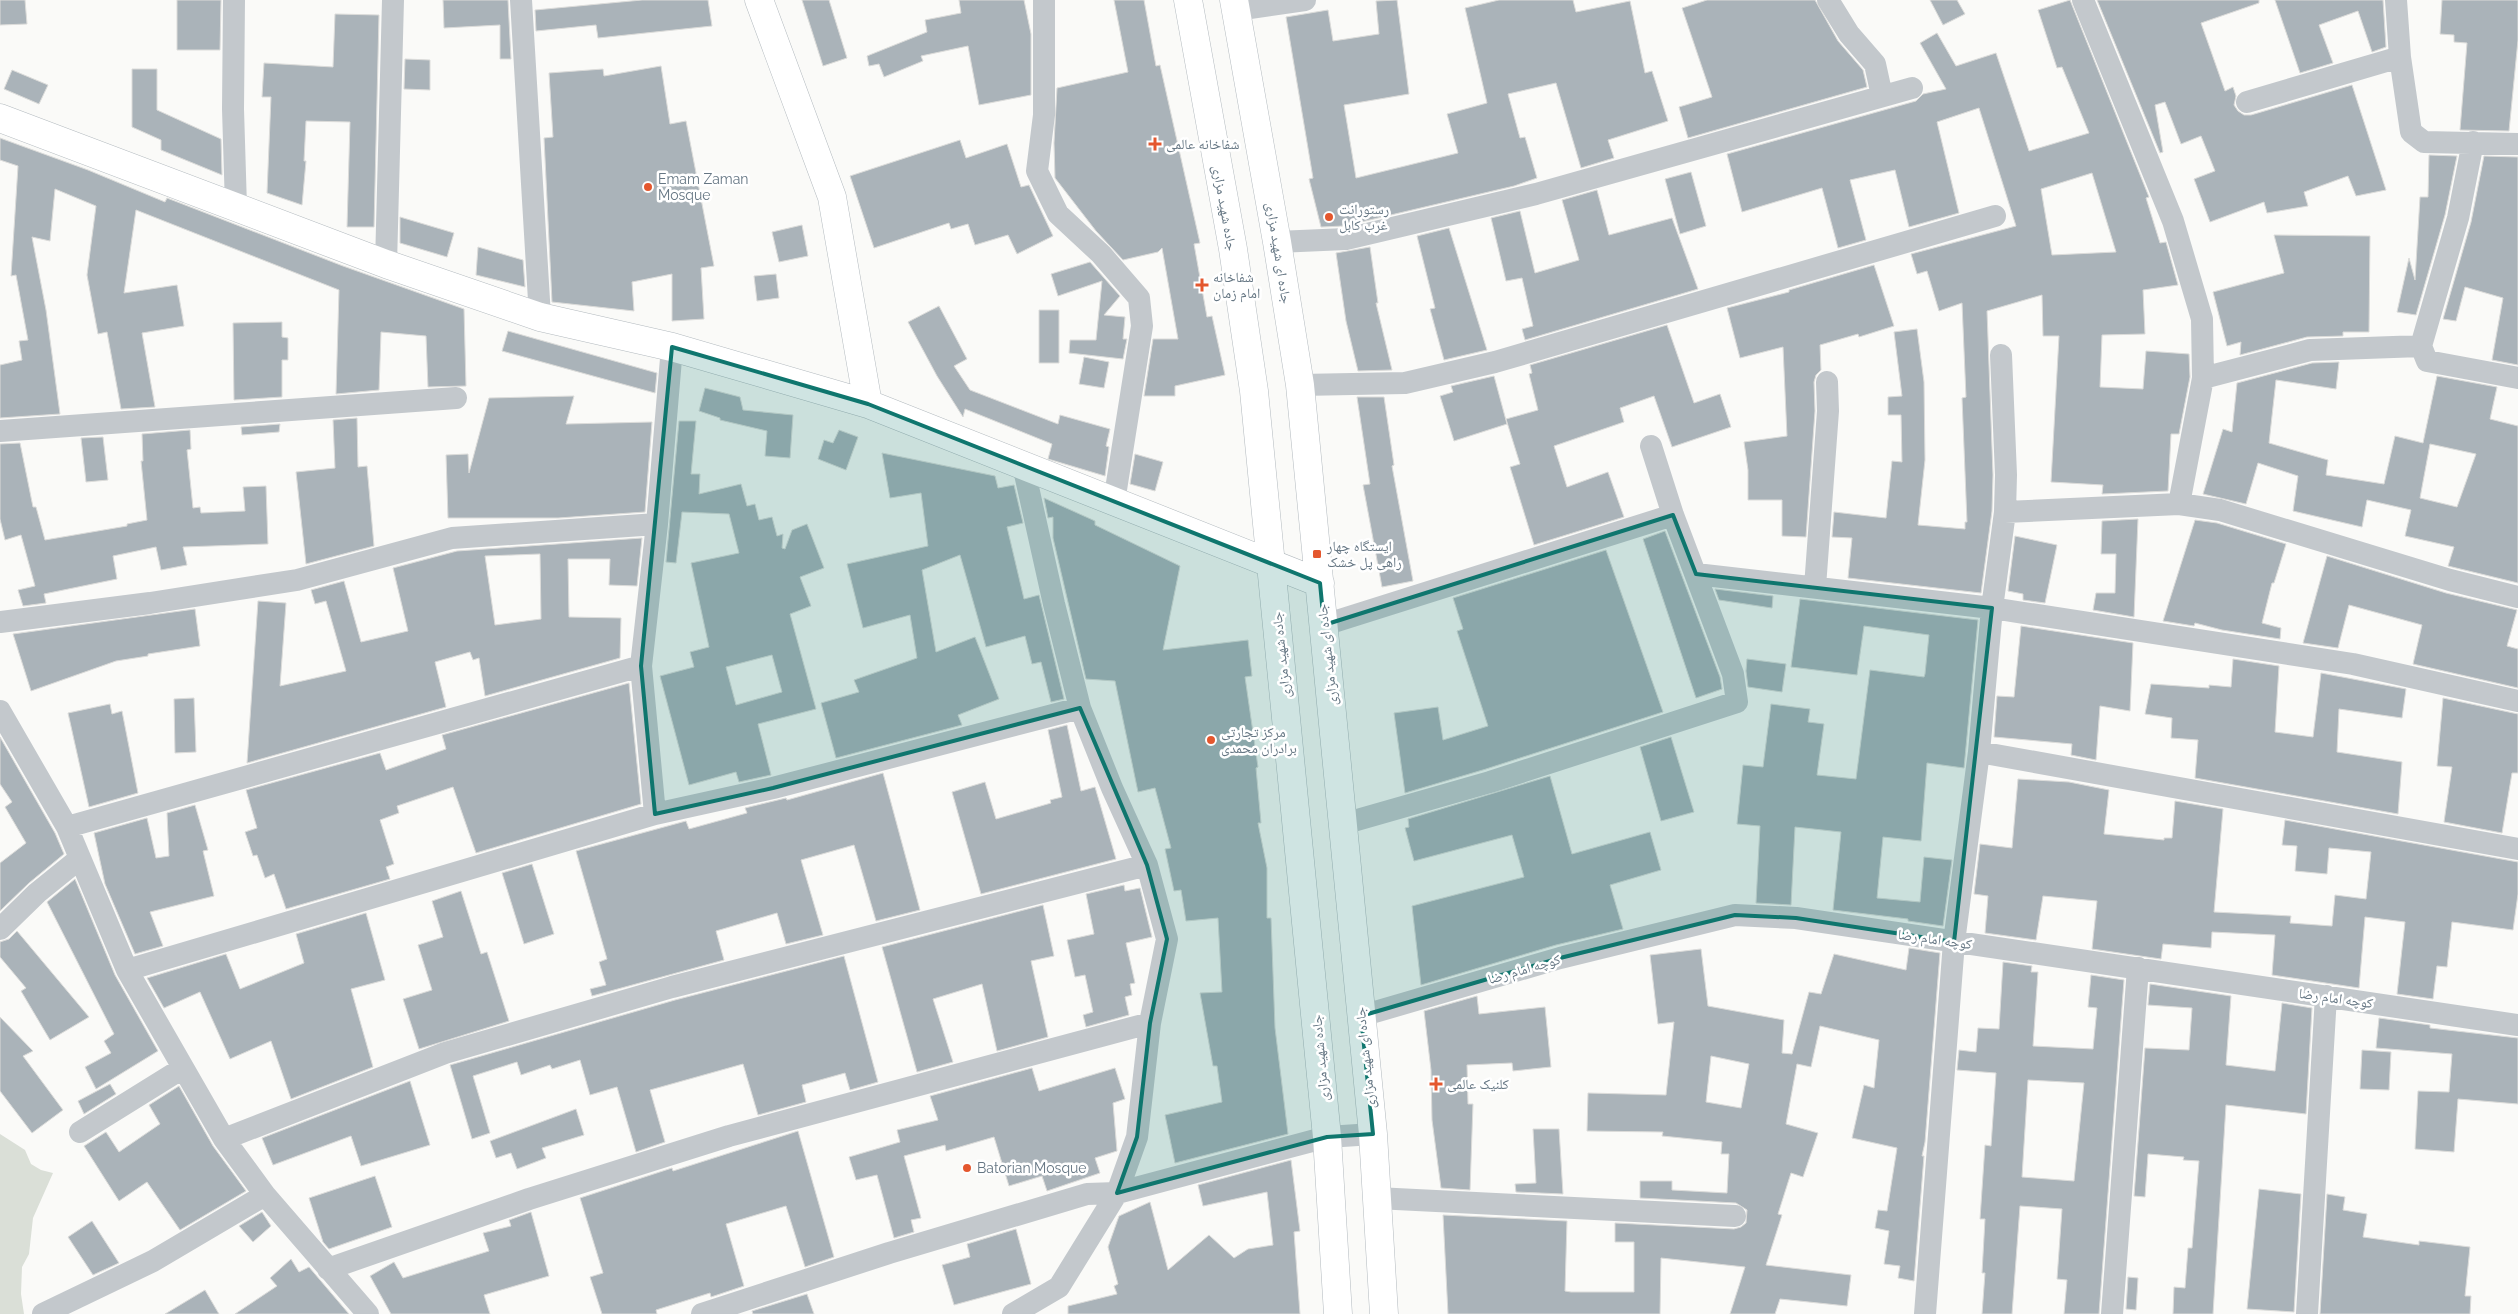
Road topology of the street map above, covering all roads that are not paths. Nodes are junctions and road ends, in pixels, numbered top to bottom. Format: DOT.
graph roads {
  1 [pos="234,0"];
  2 [pos="393,0"];
  3 [pos="521,0"];
  4 [pos="759,0"];
  5 [pos="1044,0"];
  6 [pos="1188,0"];
  7 [pos="1305,0"];
  8 [pos="1828,0"];
  9 [pos="2083,0"];
  10 [pos="2396,0"];
  11 [pos="1235,5"];
  12 [pos="2400,58"];
  13 [pos="1912,88"];
  14 [pos="1882,96"];
  15 [pos="2247,102"];
  16 [pos="0,118"];
  17 [pos="2473,142"];
  18 [pos="2518,144"];
  19 [pos="236,207"];
  20 [pos="1995,216"];
  21 [pos="1278,242"];
  22 [pos="386,264"];
  23 [pos="540,318"];
  24 [pos="2421,346"];
  25 [pos="672,347"];
  26 [pos="2000,354"];
  27 [pos="2203,378"];
  28 [pos="2518,378"];
  29 [pos="1827,382"];
  30 [pos="1300,385"];
  31 [pos="456,398"];
  32 [pos="868,404"];
  33 [pos="0,431"];
  34 [pos="1650,446"];
  35 [pos="1023,465"];
  36 [pos="1114,502"];
  37 [pos="2179,504"];
  38 [pos="2005,512"];
  39 [pos="1673,515"];
  40 [pos="656,524"];
  41 [pos="1272,564"];
  42 [pos="1696,574"];
  43 [pos="1320,582"];
  44 [pos="1814,587"];
  45 [pos="2518,597"];
  46 [pos="1992,608"];
  47 [pos="0,622"];
  48 [pos="1324,625"];
  49 [pos="641,666"];
  50 [pos="2518,701"];
  51 [pos="1080,708"];
  52 [pos="1,714"];
  53 [pos="1979,752"];
  54 [pos="655,814"];
  55 [pos="1343,824"];
  56 [pos="67,827"];
  57 [pos="2518,849"];
  58 [pos="79,859"];
  59 [pos="1147,865"];
  60 [pos="0,929"];
  61 [pos="1954,942"];
  62 [pos="2138,968"];
  63 [pos="127,970"];
  64 [pos="2326,996"];
  65 [pos="1361,1016"];
  66 [pos="1150,1023"];
  67 [pos="2518,1025"];
  68 [pos="183,1068"];
  69 [pos="80,1132"];
  70 [pos="1372,1134"];
  71 [pos="1327,1137"];
  72 [pos="224,1139"];
  73 [pos="1117,1193"];
  74 [pos="265,1195"];
  75 [pos="1376,1198"];
  76 [pos="1735,1216"];
  77 [pos="328,1269"];
  78 [pos="43,1314"];
  79 [pos="368,1314"];
  80 [pos="702,1314"];
  81 [pos="1013,1314"];
  82 [pos="1338,1314"];
  83 [pos="1384,1314"];
  84 [pos="1925,1314"];
  85 [pos="2112,1314"];
  86 [pos="2306,1314"];
  1 -- 19 [label="street"];
  2 -- 22 [label="street"];
  3 -- 23 [label="street"];
  4 -- 32 [label="main road"];
  5 -- 36 [label="street"];
  6 -- 41 [label="main road, جاده شهید مزاری"];
  7 -- 11 [label="street"];
  8 -- 14 [label="street"];
  9 -- 27 [label="street"];
  10 -- 12 [label="street"];
  11 -- 21 [label="main road, جاده ای شهید مزاری"];
  12 -- 15 [label="street"];
  12 -- 17 [label="street"];
  13 -- 14 [label="street"];
  14 -- 21 [label="street"];
  16 -- 19 [label="main road"];
  17 -- 18 [label="street"];
  17 -- 24 [label="street"];
  19 -- 22 [label="main road"];
  20 -- 30 [label="street"];
  21 -- 30 [label="main road, جاده ای شهید مزاری"];
  22 -- 23 [label="main road"];
  23 -- 25 [label="main road"];
  24 -- 27 [label="street"];
  24 -- 28 [label="street"];
  25 -- 32 [label="main road"];
  25 -- 40 [label="street"];
  26 -- 38 [label="street"];
  27 -- 37 [label="street"];
  29 -- 44 [label="street"];
  30 -- 43 [label="main road, جاده ای شهید مزاری"];
  31 -- 33 [label="street"];
  32 -- 35 [label="main road"];
  34 -- 39 [label="street"];
  35 -- 36 [label="main road"];
  35 -- 51 [label="street"];
  36 -- 41 [label="main road"];
  37 -- 38 [label="street"];
  37 -- 45 [label="street"];
  38 -- 46 [label="street"];
  39 -- 42 [label="street"];
  39 -- 48 [label="street"];
  40 -- 47 [label="street"];
  40 -- 49 [label="street"];
  41 -- 43 [label="main road"];
  41 -- 71 [label="main road, جاده شهید مزاری"];
  42 -- 44 [label="street"];
  42 -- 55 [label="street"];
  43 -- 48 [label="main road, جاده ای شهید مزاری"];
  44 -- 46 [label="street"];
  46 -- 50 [label="street"];
  46 -- 53 [label="street"];
  48 -- 55 [label="main road, جاده ای شهید مزاری"];
  49 -- 54 [label="street"];
  49 -- 56 [label="street"];
  51 -- 54 [label="street"];
  51 -- 59 [label="street"];
  52 -- 56 [label="street"];
  53 -- 57 [label="street"];
  53 -- 61 [label="street"];
  54 -- 63 [label="street"];
  55 -- 65 [label="main road, جاده ای شهید مزاری"];
  56 -- 58 [label="street"];
  58 -- 60 [label="street"];
  58 -- 63 [label="street"];
  59 -- 66 [label="street"];
  59 -- 72 [label="street"];
  61 -- 62 [label="street, کوچه امام رضا"];
  61 -- 65 [label="street, کوچه امام رضا"];
  61 -- 84 [label="street"];
  62 -- 64 [label="street, کوچه امام رضا"];
  62 -- 85 [label="street"];
  63 -- 68 [label="street"];
  64 -- 67 [label="street, کوچه امام رضا"];
  64 -- 86 [label="street"];
  65 -- 70 [label="main road, جاده ای شهید مزاری"];
  66 -- 73 [label="street"];
  66 -- 77 [label="street"];
  68 -- 69 [label="street"];
  68 -- 72 [label="street"];
  70 -- 71 [label="street"];
  70 -- 75 [label="main road, جاده ای شهید مزاری"];
  71 -- 73 [label="street"];
  71 -- 82 [label="main road, جاده شهید مزاری"];
  72 -- 74 [label="street"];
  73 -- 80 [label="street"];
  73 -- 81 [label="street"];
  74 -- 77 [label="street"];
  74 -- 78 [label="street"];
  75 -- 76 [label="street"];
  75 -- 83 [label="main road, جاده ای شهید مزاری"];
  77 -- 79 [label="street"];
}
